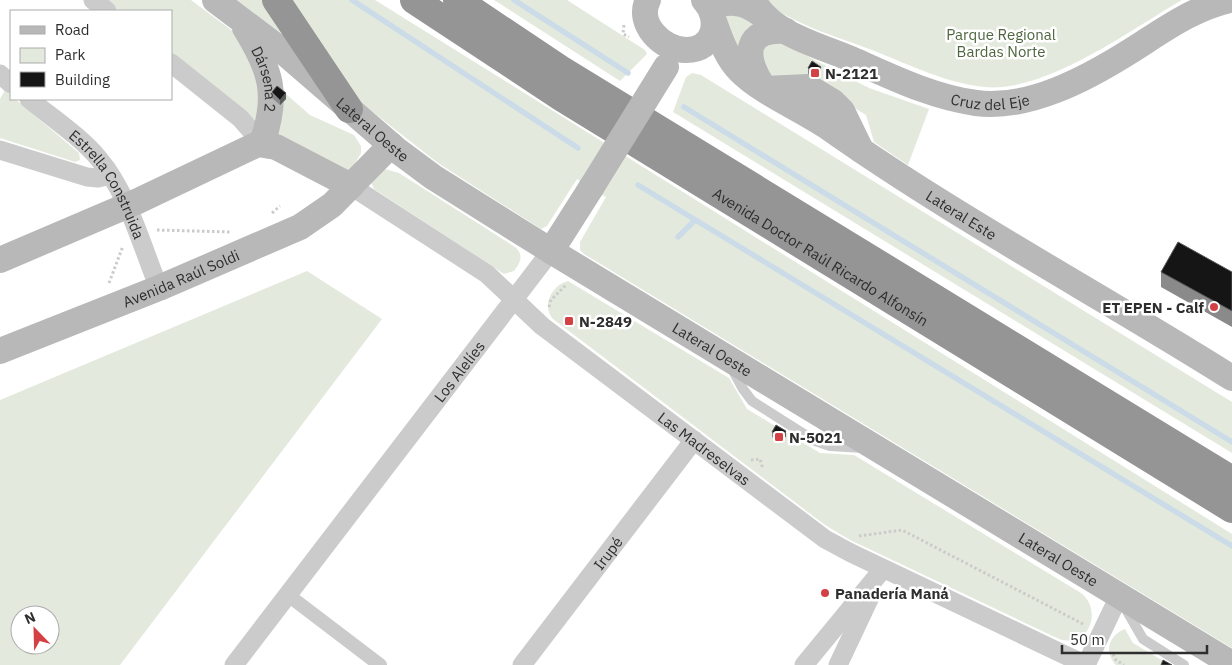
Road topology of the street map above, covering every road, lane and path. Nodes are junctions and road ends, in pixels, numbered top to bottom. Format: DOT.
graph roads {
  1 [pos="93,0"];
  2 [pos="215,0"];
  3 [pos="276,0"];
  4 [pos="414,0"];
  5 [pos="457,0"];
  6 [pos="1229,0"];
  7 [pos="757,7"];
  8 [pos="715,9"];
  9 [pos="106,10"];
  10 [pos="648,15"];
  11 [pos="240,19"];
  12 [pos="786,31"];
  13 [pos="673,61"];
  14 [pos="172,63"];
  15 [pos="0,74"];
  16 [pos="10,83"];
  17 [pos="764,89"];
  18 [pos="30,100"];
  19 [pos="349,109"];
  20 [pos="262,143"];
  21 [pos="391,145"];
  22 [pos="0,150"];
  23 [pos="110,175"];
  24 [pos="351,186"];
  25 [pos="126,207"];
  26 [pos="551,251"];
  27 [pos="0,260"];
  28 [pos="570,284"];
  29 [pos="159,288"];
  30 [pos="514,299"];
  31 [pos="551,313"];
  32 [pos="0,351"];
  33 [pos="1232,378"];
  34 [pos="694,440"];
  35 [pos="744,460"];
  36 [pos="764,475"];
  37 [pos="1232,480"];
  38 [pos="1232,509"];
  39 [pos="854,536"];
  40 [pos="883,569"];
  41 [pos="288,595"];
  42 [pos="1119,596"];
  43 [pos="1090,627"];
  44 [pos="1232,664"];
  45 [pos="234,665"];
  46 [pos="380,665"];
  47 [pos="522,665"];
  48 [pos="804,665"];
  49 [pos="838,665"];
  50 [pos="1086,665"];
  51 [pos="1184,665"];
  1 -- 9 [label="street"];
  2 -- 11 [label="main road, Lateral Oeste"];
  3 -- 19 [label="highway"];
  4 -- 38 [label="highway, Avenida Doctor Raúl Ricardo Alfonsín"];
  5 -- 37 [label="highway, Avenida Doctor Raúl Ricardo Alfonsín"];
  6 -- 12 [label="main road, Cruz del Eje"];
  7 -- 8 [label="main road, Cruz del Eje"];
  7 -- 12 [label="main road, Cruz del Eje"];
  8 -- 13 [label="main road"];
  8 -- 17 [label="main road"];
  10 -- 13 [label="main road"];
  11 -- 19 [label="main road, Lateral Oeste"];
  11 -- 20 [label="main road, Dársena 2"];
  12 -- 17 [label="main road"];
  13 -- 26 [label="main road, Los Alelíes, bridge"];
  14 -- 20 [label="street"];
  15 -- 16 [label="street"];
  17 -- 33 [label="main road, Lateral Este"];
  18 -- 23 [label="street, Estrella Construida"];
  19 -- 21 [label="main road, Lateral Oeste"];
  20 -- 24 [label="main road"];
  20 -- 25 [label="main road"];
  21 -- 24 [label="main road, Avenida Raúl Soldi"];
  21 -- 26 [label="main road, Lateral Oeste"];
  22 -- 23 [label="street"];
  23 -- 25 [label="street, Estrella Construida"];
  24 -- 29 [label="main road, Avenida Raúl Soldi"];
  24 -- 30 [label="street, Las Madreselvas"];
  25 -- 27 [label="main road"];
  25 -- 29 [label="street, Estrella Construida"];
  26 -- 30 [label="street, Los Alelíes"];
  26 -- 42 [label="main road, Lateral Oeste"];
  28 -- 31 [label="path"];
  29 -- 32 [label="main road, Avenida Raúl Soldi"];
  30 -- 34 [label="street, Las Madreselvas"];
  30 -- 41 [label="street, Los Alelíes"];
  34 -- 40 [label="street, Las Madreselvas"];
  34 -- 47 [label="street, Irupé"];
  35 -- 36 [label="path"];
  39 -- 43 [label="path"];
  40 -- 48 [label="street"];
  40 -- 49 [label="street"];
  40 -- 50 [label="street, Las Madreselvas"];
  41 -- 45 [label="street, Los Alelíes"];
  41 -- 46 [label="street"];
  42 -- 44 [label="main road, Lateral Oeste"];
  42 -- 50 [label="street"];
  42 -- 51 [label="lane"];
}
